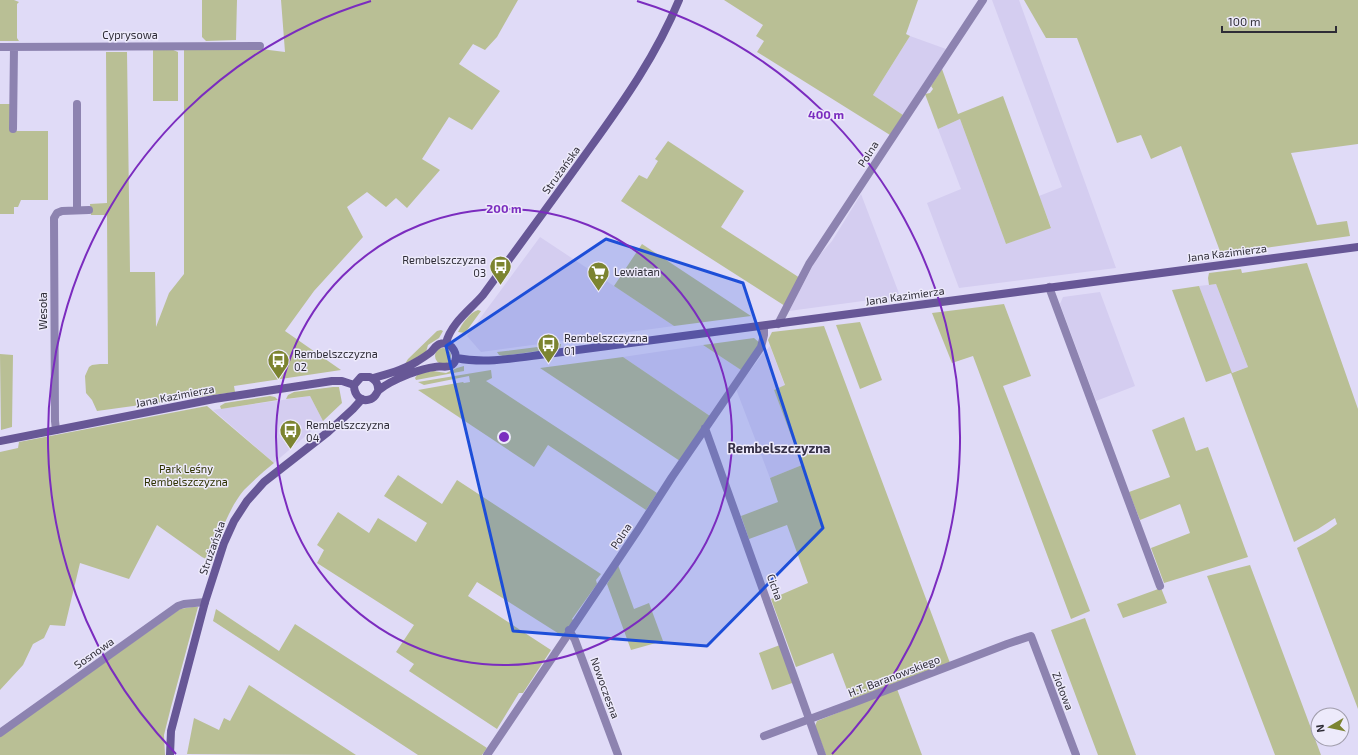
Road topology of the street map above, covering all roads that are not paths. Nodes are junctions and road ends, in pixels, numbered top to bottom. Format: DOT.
graph roads {
  1 [pos="679,0"];
  2 [pos="983,0"];
  3 [pos="260,46"];
  4 [pos="0,47"];
  5 [pos="14,47"];
  6 [pos="77,104"];
  7 [pos="13,129"];
  8 [pos="77,210"];
  9 [pos="89,210"];
  10 [pos="1358,247"];
  11 [pos="1049,287"];
  12 [pos="778,324"];
  13 [pos="764,326"];
  14 [pos="446,343"];
  15 [pos="432,350"];
  16 [pos="456,358"];
  17 [pos="437,366"];
  18 [pos="373,378"];
  19 [pos="354,385"];
  20 [pos="378,391"];
  21 [pos="362,399"];
  22 [pos="705,428"];
  23 [pos="56,430"];
  24 [pos="0,441"];
  25 [pos="1160,586"];
  26 [pos="205,602"];
  27 [pos="569,630"];
  28 [pos="1031,636"];
  29 [pos="810,719"];
  30 [pos="0,733"];
  31 [pos="764,736"];
  32 [pos="170,755"];
  33 [pos="487,755"];
  34 [pos="618,755"];
  35 [pos="822,755"];
  36 [pos="1076,755"];
  1 -- 14 [label="main road, Strużańska"];
  2 -- 12 [label="street, Polna"];
  3 -- 5 [label="street, Cyprysowa"];
  4 -- 5 [label="street, Cyprysowa"];
  5 -- 7 [label="street"];
  6 -- 8 [label="street"];
  8 -- 9 [label="street, Wesoła"];
  8 -- 23 [label="street, Wesoła"];
  10 -- 11 [label="main road, Jana Kazimierza"];
  11 -- 12 [label="main road, Jana Kazimierza"];
  11 -- 25 [label="street"];
  12 -- 13 [label="main road, Jana Kazimierza"];
  13 -- 16 [label="main road, Jana Kazimierza"];
  13 -- 22 [label="street, Polna"];
  14 -- 15 [label="main road"];
  14 -- 16 [label="main road"];
  15 -- 17 [label="main road"];
  15 -- 18 [label="main road"];
  16 -- 17 [label="main road"];
  17 -- 20 [label="main road"];
  18 -- 19 [label="main road"];
  18 -- 20 [label="main road"];
  19 -- 21 [label="main road"];
  19 -- 23 [label="main road, Jana Kazimierza"];
  20 -- 21 [label="main road"];
  21 -- 26 [label="main road, Strużańska"];
  22 -- 27 [label="street, Polna"];
  22 -- 29 [label="street, Cicha"];
  23 -- 24 [label="main road, Jana Kazimierza"];
  26 -- 30 [label="street, Sosnowa"];
  26 -- 32 [label="main road, Strużańska"];
  27 -- 33 [label="street, Polna"];
  27 -- 34 [label="street, Nowoczesna"];
  28 -- 29 [label="street, H.T. Baranowskiego"];
  28 -- 36 [label="street, Ziołowa"];
  29 -- 31 [label="street, H.T. Baranowskiego"];
  29 -- 35 [label="street, Cicha"];
}
